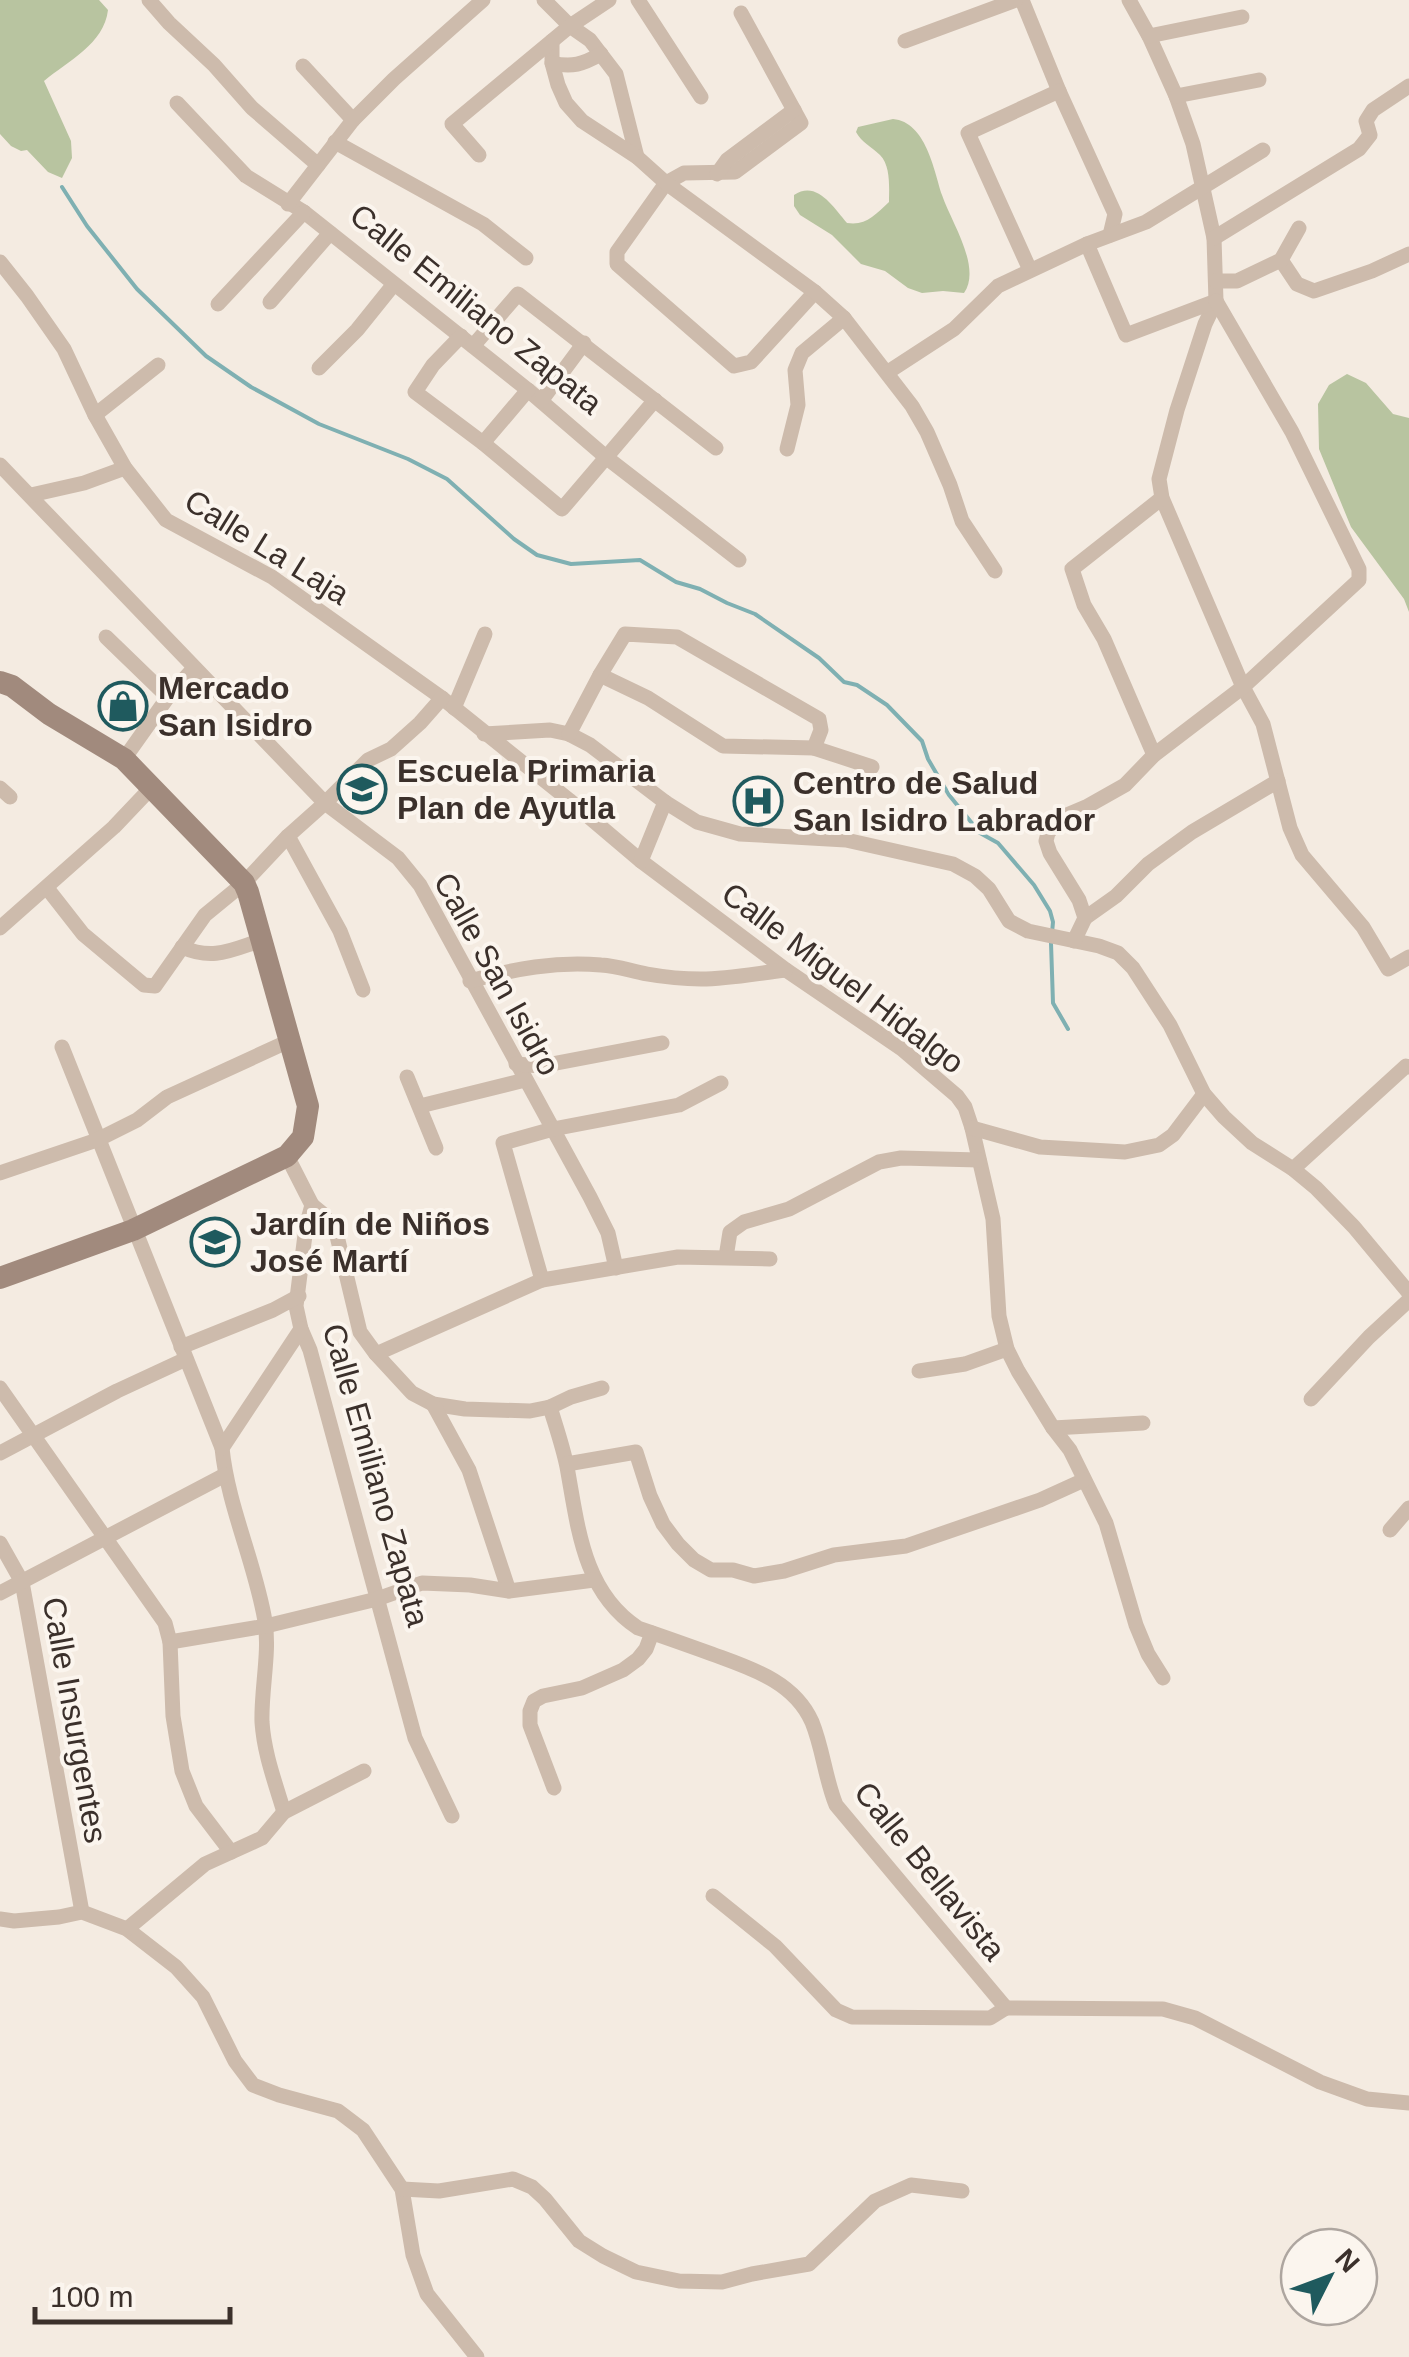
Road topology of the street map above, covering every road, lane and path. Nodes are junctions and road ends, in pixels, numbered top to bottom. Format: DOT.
graph roads {
  1 [pos="149,0"];
  2 [pos="484,0"];
  3 [pos="544,0"];
  4 [pos="609,0"];
  5 [pos="638,0"];
  6 [pos="1019,0"];
  7 [pos="1128,0"];
  8 [pos="742,13"];
  9 [pos="1242,17"];
  10 [pos="570,26"];
  11 [pos="1150,36"];
  12 [pos="552,40"];
  13 [pos="904,40"];
  14 [pos="602,54"];
  15 [pos="552,62"];
  16 [pos="303,66"];
  17 [pos="1260,80"];
  18 [pos="1409,86"];
  19 [pos="1059,91"];
  20 [pos="1176,96"];
  21 [pos="701,98"];
  22 [pos="177,103"];
  23 [pos="353,120"];
  24 [pos="335,142"];
  25 [pos="1263,150"];
  26 [pos="478,155"];
  27 [pos="636,157"];
  28 [pos="318,165"];
  29 [pos="666,182"];
  30 [pos="1203,187"];
  31 [pos="288,204"];
  32 [pos="304,212"];
  33 [pos="1115,214"];
  34 [pos="1146,222"];
  35 [pos="1300,228"];
  36 [pos="330,233"];
  37 [pos="1110,235"];
  38 [pos="1214,238"];
  39 [pos="1087,244"];
  40 [pos="1409,254"];
  41 [pos="526,258"];
  42 [pos="1281,260"];
  43 [pos="0,262"];
  44 [pos="1030,270"];
  45 [pos="1216,281"];
  46 [pos="394,284"];
  47 [pos="815,292"];
  48 [pos="270,302"];
  49 [pos="1216,302"];
  50 [pos="218,304"];
  51 [pos="844,318"];
  52 [pos="467,341"];
  53 [pos="584,343"];
  54 [pos="158,366"];
  55 [pos="319,368"];
  56 [pos="888,372"];
  57 [pos="534,395"];
  58 [pos="655,400"];
  59 [pos="94,414"];
  60 [pos="483,444"];
  61 [pos="716,448"];
  62 [pos="786,449"];
  63 [pos="607,458"];
  64 [pos="0,465"];
  65 [pos="125,468"];
  66 [pos="31,495"];
  67 [pos="1162,498"];
  68 [pos="739,560"];
  69 [pos="995,571"];
  70 [pos="485,634"];
  71 [pos="106,637"];
  72 [pos="194,668"];
  73 [pos="600,675"];
  74 [pos="0,682"];
  75 [pos="1244,687"];
  76 [pos="168,697"];
  77 [pos="448,703"];
  78 [pos="484,734"];
  79 [pos="569,734"];
  80 [pos="814,748"];
  81 [pos="1154,755"];
  82 [pos="124,759"];
  83 [pos="872,767"];
  84 [pos="1278,781"];
  85 [pos="151,788"];
  86 [pos="665,802"];
  87 [pos="325,803"];
  88 [pos="288,836"];
  89 [pos="641,862"];
  90 [pos="244,883"];
  91 [pos="46,888"];
  92 [pos="4,918"];
  93 [pos="1084,918"];
  94 [pos="262,940"];
  95 [pos="1074,941"];
  96 [pos="182,947"];
  97 [pos="1409,957"];
  98 [pos="786,970"];
  99 [pos="470,981"];
  100 [pos="363,990"];
  101 [pos="289,1041"];
  102 [pos="662,1044"];
  103 [pos="62,1047"];
  104 [pos="516,1064"];
  105 [pos="1407,1066"];
  106 [pos="407,1077"];
  107 [pos="525,1080"];
  108 [pos="721,1083"];
  109 [pos="1204,1094"];
  110 [pos="420,1106"];
  111 [pos="972,1128"];
  112 [pos="553,1129"];
  113 [pos="97,1140"];
  114 [pos="436,1148"];
  115 [pos="286,1156"];
  116 [pos="979,1160"];
  117 [pos="1294,1170"];
  118 [pos="0,1173"];
  119 [pos="312,1205"];
  120 [pos="134,1230"];
  121 [pos="726,1257"];
  122 [pos="770,1260"];
  123 [pos="616,1268"];
  124 [pos="0,1278"];
  125 [pos="542,1280"];
  126 [pos="299,1296"];
  127 [pos="1409,1297"];
  128 [pos="301,1329"];
  129 [pos="1007,1349"];
  130 [pos="183,1353"];
  131 [pos="376,1354"];
  132 [pos="919,1371"];
  133 [pos="0,1388"];
  134 [pos="602,1388"];
  135 [pos="1311,1399"];
  136 [pos="433,1404"];
  137 [pos="550,1406"];
  138 [pos="1144,1423"];
  139 [pos="1052,1428"];
  140 [pos="33,1436"];
  141 [pos="222,1448"];
  142 [pos="0,1453"];
  143 [pos="566,1464"];
  144 [pos="224,1475"];
  145 [pos="1084,1480"];
  146 [pos="1409,1508"];
  147 [pos="1390,1530"];
  148 [pos="104,1537"];
  149 [pos="0,1543"];
  150 [pos="594,1580"];
  151 [pos="22,1582"];
  152 [pos="508,1591"];
  153 [pos="0,1593"];
  154 [pos="377,1598"];
  155 [pos="266,1626"];
  156 [pos="652,1633"];
  157 [pos="170,1642"];
  158 [pos="1164,1678"];
  159 [pos="364,1771"];
  160 [pos="554,1788"];
  161 [pos="284,1812"];
  162 [pos="452,1816"];
  163 [pos="231,1852"];
  164 [pos="713,1896"];
  165 [pos="82,1912"];
  166 [pos="0,1919"];
  167 [pos="127,1929"];
  168 [pos="1006,2008"];
  169 [pos="1409,2103"];
  170 [pos="402,2189"];
  171 [pos="962,2191"];
  172 [pos="477,2357"];
  1 -- 28 [label="street"];
  2 -- 23 [label="street"];
  3 -- 10 [label="street"];
  4 -- 10 [label="street"];
  5 -- 21 [label="street"];
  6 -- 13 [label="street"];
  6 -- 19 [label="street"];
  7 -- 11 [label="street"];
  8 -- 29 [label="street"];
  9 -- 11 [label="street"];
  10 -- 12 [label="street"];
  10 -- 14 [label="street"];
  11 -- 20 [label="street"];
  12 -- 15 [label="street"];
  12 -- 26 [label="street"];
  14 -- 15 [label="street"];
  14 -- 27 [label="street"];
  15 -- 27 [label="street"];
  16 -- 23 [label="street"];
  17 -- 20 [label="street"];
  18 -- 38 [label="street"];
  19 -- 33 [label="street"];
  19 -- 44 [label="street"];
  20 -- 30 [label="street"];
  22 -- 31 [label="street, Calle Emiliano Zapata"];
  23 -- 24 [label="street"];
  24 -- 28 [label="street"];
  24 -- 41 [label="street"];
  25 -- 30 [label="street"];
  27 -- 29 [label="street"];
  28 -- 31 [label="street"];
  29 -- 47 [label="street"];
  29 -- 47 [label="street"];
  30 -- 34 [label="street"];
  30 -- 38 [label="street"];
  31 -- 32 [label="street, Calle Emiliano Zapata"];
  32 -- 36 [label="street, Calle Emiliano Zapata"];
  32 -- 50 [label="street"];
  33 -- 34 [label="street"];
  33 -- 37 [label="street"];
  34 -- 37 [label="street"];
  35 -- 42 [label="street"];
  36 -- 46 [label="street, Calle Emiliano Zapata"];
  36 -- 48 [label="street"];
  37 -- 39 [label="street"];
  38 -- 45 [label="street"];
  39 -- 44 [label="street"];
  39 -- 49 [label="street"];
  40 -- 42 [label="street"];
  42 -- 45 [label="street"];
  43 -- 59 [label="street, Calle La Laja"];
  44 -- 56 [label="street"];
  45 -- 49 [label="street"];
  46 -- 52 [label="street, Calle Emiliano Zapata"];
  46 -- 55 [label="street"];
  47 -- 51 [label="street"];
  49 -- 67 [label="street"];
  49 -- 75 [label="street"];
  51 -- 56 [label="street"];
  51 -- 62 [label="street"];
  52 -- 53 [label="street"];
  52 -- 57 [label="street, Calle Emiliano Zapata"];
  52 -- 60 [label="street"];
  53 -- 57 [label="street"];
  53 -- 58 [label="street"];
  54 -- 59 [label="street"];
  56 -- 69 [label="street"];
  57 -- 60 [label="street"];
  57 -- 63 [label="street, Calle Emiliano Zapata"];
  58 -- 61 [label="street"];
  58 -- 63 [label="street"];
  59 -- 65 [label="street, Calle La Laja"];
  60 -- 63 [label="street"];
  63 -- 68 [label="street, Calle Emiliano Zapata"];
  64 -- 66 [label="street, Calle San Isidro"];
  65 -- 66 [label="street"];
  65 -- 77 [label="street, Calle La Laja"];
  66 -- 72 [label="street, Calle San Isidro"];
  67 -- 75 [label="street"];
  67 -- 81 [label="street"];
  70 -- 77 [label="street"];
  71 -- 76 [label="street"];
  72 -- 76 [label="street"];
  72 -- 87 [label="street, Calle San Isidro"];
  73 -- 79 [label="street"];
  73 -- 80 [label="street"];
  73 -- 80 [label="street"];
  74 -- 82 [label="street"];
  75 -- 81 [label="street"];
  75 -- 84 [label="street"];
  76 -- 82 [label="street"];
  77 -- 78 [label="street, Calle Miguel Hidalgo"];
  77 -- 87 [label="street"];
  78 -- 79 [label="street"];
  78 -- 89 [label="street, Calle Miguel Hidalgo"];
  79 -- 86 [label="street"];
  80 -- 83 [label="street"];
  81 -- 93 [label="street"];
  82 -- 85 [label="street"];
  84 -- 93 [label="street"];
  84 -- 97 [label="street"];
  85 -- 90 [label="street"];
  85 -- 91 [label="street"];
  86 -- 89 [label="street"];
  86 -- 95 [label="street"];
  87 -- 88 [label="street"];
  87 -- 99 [label="street, Calle San Isidro"];
  88 -- 90 [label="street"];
  88 -- 100 [label="street"];
  89 -- 98 [label="street, Calle Miguel Hidalgo"];
  90 -- 94 [label="street"];
  90 -- 96 [label="street"];
  91 -- 92 [label="street"];
  91 -- 96 [label="street"];
  93 -- 95 [label="street"];
  94 -- 96 [label="street"];
  94 -- 101 [label="street"];
  95 -- 109 [label="street"];
  98 -- 99 [label="street"];
  98 -- 111 [label="street, Calle Miguel Hidalgo"];
  99 -- 104 [label="street, Calle San Isidro"];
  101 -- 113 [label="street"];
  101 -- 115 [label="street"];
  102 -- 104 [label="street"];
  103 -- 113 [label="street"];
  104 -- 107 [label="street, Calle San Isidro"];
  105 -- 117 [label="street"];
  106 -- 110 [label="street"];
  107 -- 110 [label="street"];
  107 -- 112 [label="street, Calle San Isidro"];
  108 -- 112 [label="street"];
  109 -- 111 [label="street"];
  109 -- 117 [label="street"];
  110 -- 114 [label="street"];
  111 -- 116 [label="street, Calle Miguel Hidalgo"];
  112 -- 123 [label="street, Calle San Isidro"];
  112 -- 125 [label="street"];
  113 -- 118 [label="street"];
  113 -- 120 [label="street"];
  115 -- 119 [label="street"];
  115 -- 120 [label="street"];
  116 -- 121 [label="street"];
  116 -- 129 [label="street, Calle Miguel Hidalgo"];
  117 -- 127 [label="street"];
  119 -- 126 [label="street, Calle Emiliano Zapata"];
  119 -- 131 [label="street"];
  120 -- 124 [label="street"];
  120 -- 130 [label="street"];
  121 -- 122 [label="street"];
  121 -- 123 [label="street"];
  123 -- 125 [label="street"];
  125 -- 131 [label="street"];
  126 -- 128 [label="street, Calle Emiliano Zapata"];
  126 -- 130 [label="street"];
  127 -- 135 [label="street"];
  128 -- 141 [label="street"];
  128 -- 154 [label="street, Calle Emiliano Zapata"];
  129 -- 132 [label="street"];
  129 -- 139 [label="street, Calle Miguel Hidalgo"];
  130 -- 140 [label="street"];
  130 -- 141 [label="street"];
  131 -- 136 [label="street"];
  133 -- 140 [label="street"];
  134 -- 137 [label="street"];
  136 -- 137 [label="street"];
  136 -- 152 [label="street"];
  137 -- 143 [label="street, Calle Bellavista"];
  138 -- 139 [label="street"];
  139 -- 145 [label="street, Calle Miguel Hidalgo"];
  140 -- 142 [label="street"];
  140 -- 148 [label="street"];
  141 -- 144 [label="street"];
  143 -- 145 [label="street"];
  143 -- 150 [label="street, Calle Bellavista"];
  144 -- 148 [label="street"];
  144 -- 155 [label="street"];
  145 -- 158 [label="street, Calle Miguel Hidalgo"];
  146 -- 147 [label="street"];
  148 -- 151 [label="street"];
  148 -- 157 [label="street"];
  149 -- 151 [label="street, Calle Insurgentes"];
  150 -- 152 [label="street"];
  150 -- 156 [label="street, Calle Bellavista"];
  151 -- 153 [label="street"];
  151 -- 165 [label="street, Calle Insurgentes"];
  152 -- 154 [label="street"];
  154 -- 155 [label="street"];
  154 -- 162 [label="street, Calle Emiliano Zapata"];
  155 -- 157 [label="street"];
  155 -- 161 [label="street"];
  156 -- 160 [label="street"];
  156 -- 168 [label="street, Calle Bellavista"];
  157 -- 163 [label="street"];
  159 -- 161 [label="street"];
  161 -- 163 [label="street"];
  163 -- 167 [label="street"];
  164 -- 168 [label="street"];
  165 -- 166 [label="street"];
  165 -- 167 [label="street"];
  167 -- 170 [label="street"];
  168 -- 169 [label="street, Calle Bellavista"];
  170 -- 171 [label="street"];
  170 -- 172 [label="street"];
}
